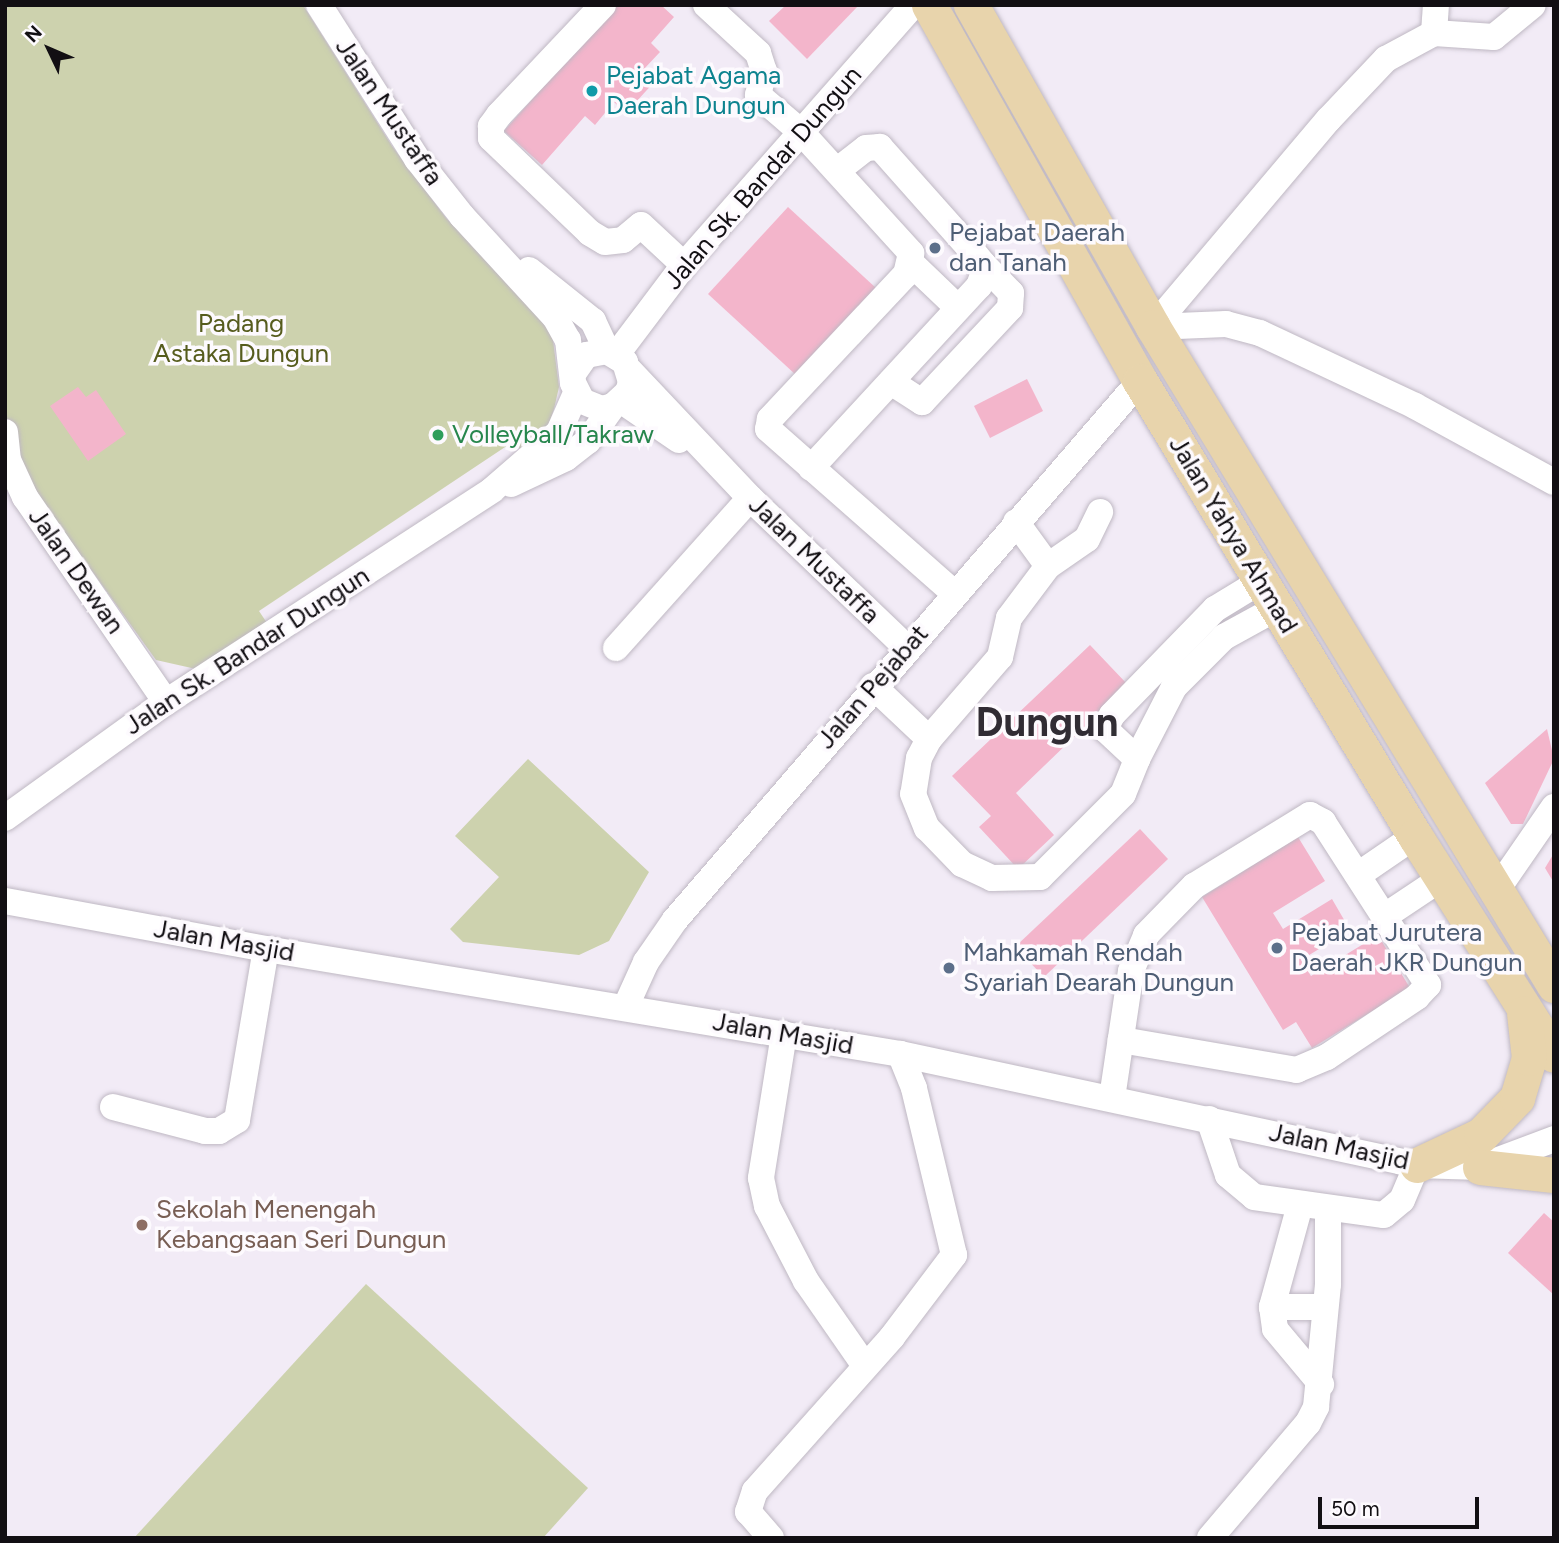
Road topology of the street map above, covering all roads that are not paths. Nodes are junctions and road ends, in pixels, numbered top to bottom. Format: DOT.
graph roads {
  1 [pos="319,5"];
  2 [pos="603,5"];
  3 [pos="706,5"];
  4 [pos="913,5"];
  5 [pos="929,5"];
  6 [pos="971,5"];
  7 [pos="1436,5"];
  8 [pos="1533,5"];
  9 [pos="1434,33"];
  10 [pos="801,132"];
  11 [pos="837,171"];
  12 [pos="463,216"];
  13 [pos="911,263"];
  14 [pos="983,264"];
  15 [pos="684,265"];
  16 [pos="958,308"];
  17 [pos="1153,327"];
  18 [pos="618,359"];
  19 [pos="1140,381"];
  20 [pos="891,382"];
  21 [pos="575,383"];
  22 [pos="617,404"];
  23 [pos="5,432"];
  24 [pos="811,468"];
  25 [pos="723,471"];
  26 [pos="1554,482"];
  27 [pos="492,490"];
  28 [pos="750,498"];
  29 [pos="15,502"];
  30 [pos="1100,512"];
  31 [pos="1016,522"];
  32 [pos="1048,566"];
  33 [pos="954,593"];
  34 [pos="1269,595"];
  35 [pos="906,647"];
  36 [pos="616,648"];
  37 [pos="1146,680"];
  38 [pos="873,686"];
  39 [pos="1168,699"];
  40 [pos="166,702"];
  41 [pos="929,739"];
  42 [pos="1138,759"];
  43 [pos="1554,807"];
  44 [pos="5,818"];
  45 [pos="1415,836"];
  46 [pos="1358,875"];
  47 [pos="1442,878"];
  48 [pos="1494,894"];
  49 [pos="5,901"];
  50 [pos="1385,916"];
  51 [pos="266,949"];
  52 [pos="1554,985"];
  53 [pos="626,1006"];
  54 [pos="1523,1008"];
  55 [pos="784,1034"];
  56 [pos="1121,1040"];
  57 [pos="900,1054"];
  58 [pos="1554,1055"];
  59 [pos="1112,1098"];
  60 [pos="113,1107"];
  61 [pos="1209,1119"];
  62 [pos="1554,1139"];
  63 [pos="1417,1165"];
  64 [pos="1480,1167"];
  65 [pos="1554,1175"];
  66 [pos="1300,1205"];
  67 [pos="1328,1209"];
  68 [pos="1272,1307"];
  69 [pos="1325,1307"];
  70 [pos="865,1366"];
  71 [pos="1321,1384"];
  72 [pos="771,1538"];
  73 [pos="1210,1538"];
  1 -- 12 [label="street, Jalan Mustaffa"];
  2 -- 15 [label="street"];
  3 -- 10 [label="street"];
  4 -- 10 [label="street, Jalan Sk. Bandar Dungun"];
  5 -- 19 [label="main road, Jalan Yahya Ahmad"];
  6 -- 17 [label="main road, Jalan Yahya Ahmad"];
  7 -- 9 [label="street"];
  8 -- 9 [label="street"];
  9 -- 17 [label="street"];
  10 -- 11 [label="street"];
  10 -- 15 [label="street, Jalan Sk. Bandar Dungun"];
  11 -- 13 [label="street"];
  11 -- 14 [label="street"];
  12 -- 18 [label="street, Jalan Mustaffa"];
  12 -- 21 [label="street, Jalan Mustaffa"];
  13 -- 16 [label="street"];
  13 -- 24 [label="street"];
  14 -- 16 [label="street"];
  14 -- 20 [label="street"];
  15 -- 18 [label="street, Jalan Sk. Bandar Dungun"];
  16 -- 20 [label="street"];
  17 -- 26 [label="street"];
  17 -- 48 [label="main road, Jalan Yahya Ahmad"];
  18 -- 21 [label="street"];
  18 -- 22 [label="street"];
  18 -- 25 [label="street, Jalan Mustaffa"];
  19 -- 31 [label="street, Jalan Pejabat"];
  19 -- 34 [label="main road, Jalan Yahya Ahmad"];
  20 -- 24 [label="street"];
  21 -- 22 [label="street"];
  21 -- 27 [label="street, Jalan Sk. Bandar Dungun"];
  22 -- 25 [label="street, Jalan Mustaffa"];
  22 -- 27 [label="street, Jalan Sk. Bandar Dungun"];
  23 -- 29 [label="street, Jalan Dewan"];
  24 -- 33 [label="street"];
  25 -- 28 [label="street, Jalan Mustaffa"];
  27 -- 40 [label="street, Jalan Sk. Bandar Dungun"];
  28 -- 35 [label="street, Jalan Mustaffa"];
  28 -- 36 [label="street"];
  29 -- 40 [label="street, Jalan Dewan"];
  30 -- 32 [label="street"];
  31 -- 32 [label="street"];
  31 -- 33 [label="street, Jalan Pejabat"];
  32 -- 41 [label="street"];
  33 -- 35 [label="street, Jalan Pejabat"];
  34 -- 37 [label="street"];
  34 -- 39 [label="street"];
  34 -- 45 [label="main road, Jalan Yahya Ahmad"];
  35 -- 38 [label="street, Jalan Pejabat"];
  37 -- 39 [label="street"];
  37 -- 42 [label="street"];
  38 -- 41 [label="street"];
  38 -- 53 [label="street, Jalan Pejabat"];
  39 -- 42 [label="street"];
  40 -- 44 [label="street, Jalan Sk. Bandar Dungun"];
  41 -- 42 [label="street"];
  43 -- 48 [label="street"];
  45 -- 46 [label="street"];
  45 -- 47 [label="main road, Jalan Yahya Ahmad"];
  46 -- 50 [label="street"];
  46 -- 56 [label="street"];
  47 -- 50 [label="street"];
  47 -- 54 [label="main road, Jalan Yahya Ahmad"];
  48 -- 52 [label="main road, Jalan Yahya Ahmad"];
  49 -- 51 [label="street, Jalan Masjid"];
  50 -- 56 [label="street"];
  51 -- 53 [label="street, Jalan Masjid"];
  51 -- 60 [label="street"];
  53 -- 55 [label="street, Jalan Masjid"];
  54 -- 58 [label="main road, Jalan Yahya Ahmad"];
  54 -- 63 [label="main road"];
  55 -- 57 [label="street, Jalan Masjid"];
  55 -- 70 [label="street"];
  56 -- 59 [label="street"];
  57 -- 59 [label="street, Jalan Masjid"];
  57 -- 70 [label="street"];
  59 -- 61 [label="street, Jalan Masjid"];
  61 -- 63 [label="street, Jalan Masjid"];
  61 -- 66 [label="street"];
  62 -- 64 [label="street, Jalan Masjid"];
  63 -- 64 [label="street, Jalan Masjid"];
  63 -- 67 [label="street"];
  64 -- 65 [label="main road"];
  66 -- 67 [label="street"];
  66 -- 68 [label="street"];
  67 -- 69 [label="street"];
  68 -- 69 [label="street"];
  68 -- 71 [label="street"];
  69 -- 71 [label="street"];
  70 -- 72 [label="street"];
  71 -- 73 [label="street"];
}
